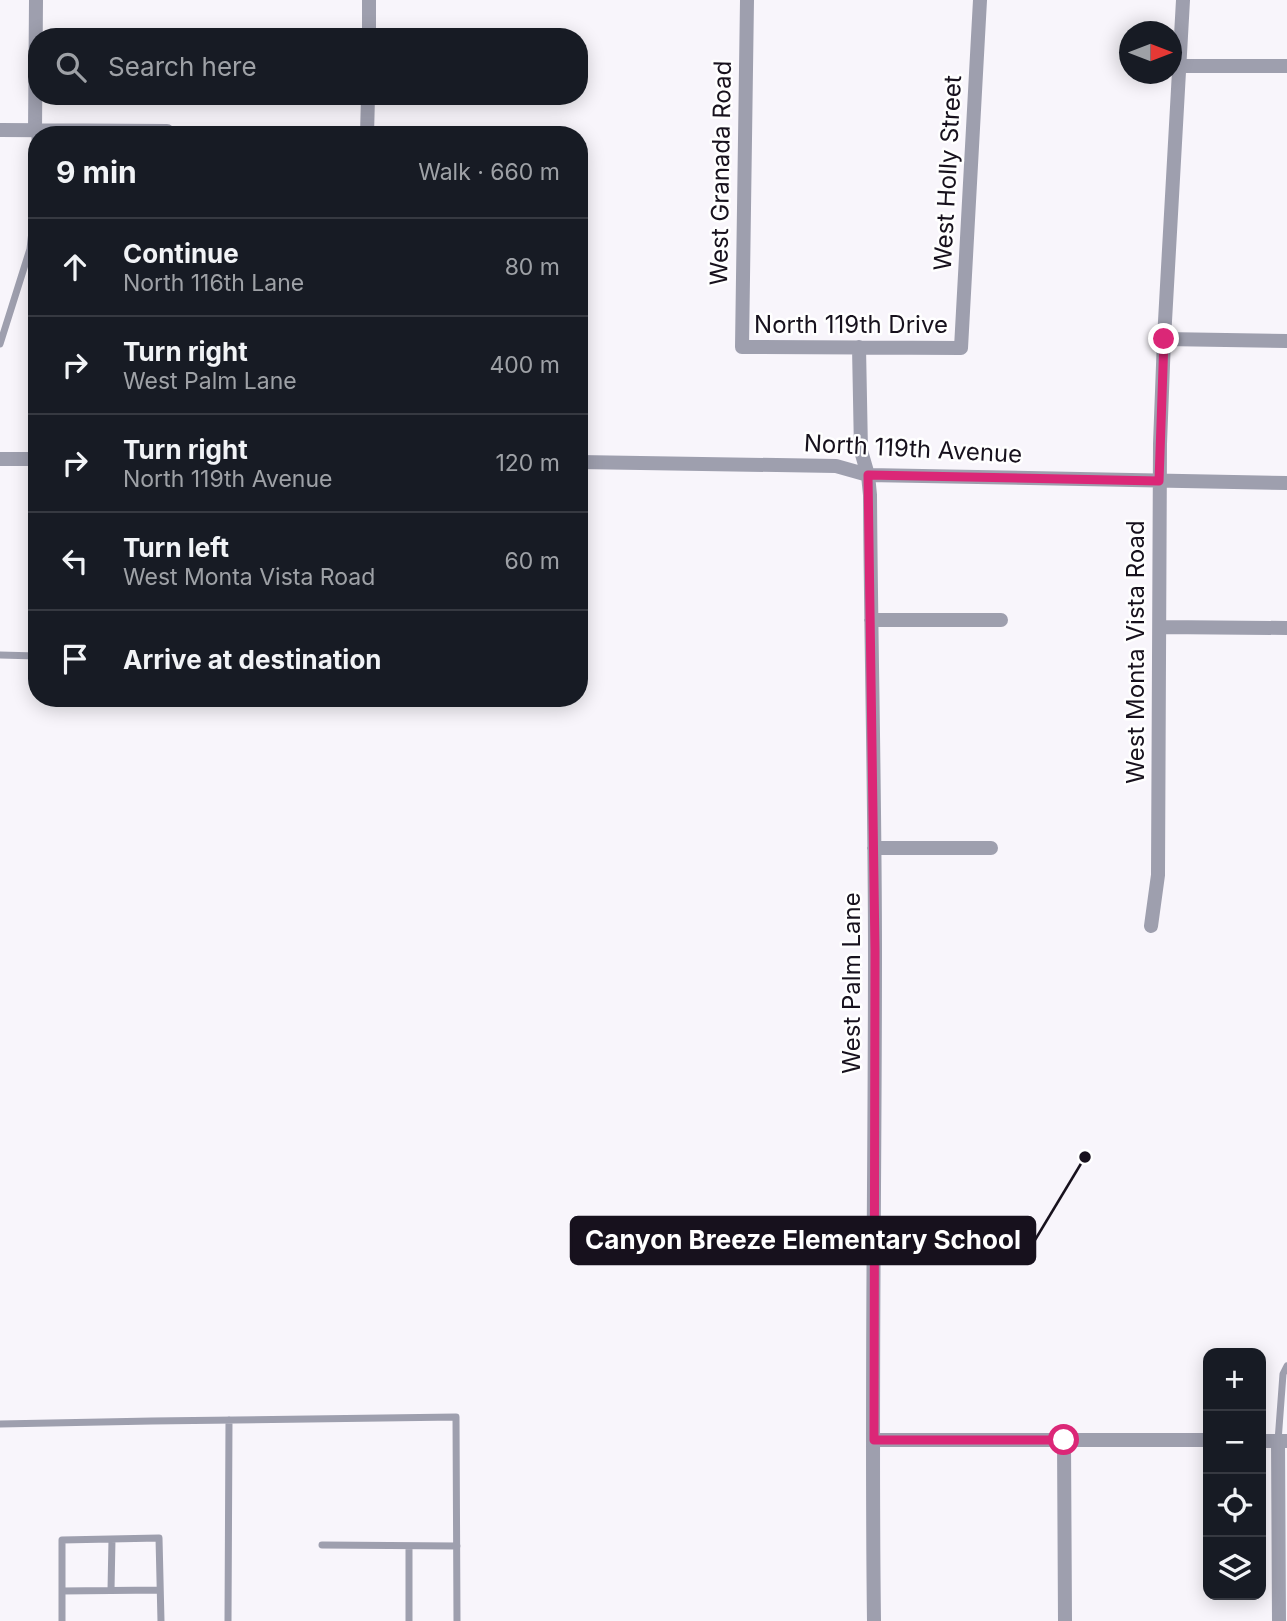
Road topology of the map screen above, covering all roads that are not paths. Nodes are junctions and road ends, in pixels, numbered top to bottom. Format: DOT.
graph roads {
  1 [pos="36,0"];
  2 [pos="369,0"];
  3 [pos="747,0"];
  4 [pos="980,0"];
  5 [pos="1184,0"];
  6 [pos="1182,26"];
  7 [pos="36,28"];
  8 [pos="369,28"];
  9 [pos="1182,66"];
  10 [pos="1287,66"];
  11 [pos="1178,84"];
  12 [pos="35,105"];
  13 [pos="368,105"];
  14 [pos="35,126"];
  15 [pos="367,126"];
  16 [pos="0,130"];
  17 [pos="28,130"];
  18 [pos="28,255"];
  19 [pos="1164,339"];
  20 [pos="1287,341"];
  21 [pos="0,344"];
  22 [pos="859,346"];
  23 [pos="742,347"];
  24 [pos="961,348"];
  25 [pos="0,459"];
  26 [pos="28,459"];
  27 [pos="588,462"];
  28 [pos="868,475"];
  29 [pos="1159,481"];
  30 [pos="1287,483"];
  31 [pos="871,620"];
  32 [pos="1001,620"];
  33 [pos="1160,627"];
  34 [pos="1287,628"];
  35 [pos="0,655"];
  36 [pos="28,656"];
  37 [pos="874,848"];
  38 [pos="991,848"];
  39 [pos="1151,926"];
  40 [pos="1287,1366"];
  41 [pos="229,1420"];
  42 [pos="0,1424"];
  43 [pos="874,1440"];
  44 [pos="1064,1440"];
  45 [pos="1203,1440"];
  46 [pos="1283,1441"];
  47 [pos="111,1539"];
  48 [pos="322,1545"];
  49 [pos="409,1546"];
  50 [pos="457,1546"];
  51 [pos="111,1590"];
  52 [pos="160,1590"];
  53 [pos="62,1591"];
  54 [pos="62,1621"];
  55 [pos="161,1621"];
  56 [pos="228,1621"];
  57 [pos="409,1621"];
  58 [pos="457,1621"];
  59 [pos="874,1621"];
  60 [pos="1065,1621"];
  61 [pos="1279,1621"];
  1 -- 7 [label="street"];
  2 -- 8 [label="street"];
  3 -- 23 [label="street, West Granada Road"];
  4 -- 24 [label="street, West Holly Street"];
  5 -- 6 [label="street, West Monta Vista Road"];
  9 -- 10 [label="street"];
  11 -- 19 [label="street, West Monta Vista Road"];
  12 -- 14 [label="street"];
  13 -- 15 [label="street"];
  16 -- 17 [label="street"];
  18 -- 21 [label="lane"];
  19 -- 20 [label="street"];
  19 -- 29 [label="street, West Monta Vista Road"];
  22 -- 23 [label="street, North 119th Drive"];
  22 -- 24 [label="street, North 119th Drive"];
  22 -- 28 [label="street, West Palm Lane"];
  25 -- 26 [label="street"];
  27 -- 28 [label="street, North 119th Avenue"];
  28 -- 29 [label="street, North 119th Avenue"];
  28 -- 31 [label="street, West Palm Lane"];
  29 -- 30 [label="street, North 119th Avenue"];
  29 -- 33 [label="street, West Monta Vista Road"];
  31 -- 32 [label="street"];
  31 -- 37 [label="street, West Palm Lane"];
  33 -- 34 [label="street"];
  33 -- 39 [label="street, West Monta Vista Road"];
  35 -- 36 [label="lane"];
  37 -- 38 [label="street"];
  37 -- 43 [label="street, West Palm Lane"];
  40 -- 46 [label="lane"];
  41 -- 42 [label="lane"];
  41 -- 50 [label="lane"];
  41 -- 56 [label="lane"];
  43 -- 44 [label="street"];
  43 -- 59 [label="street, West Palm Lane"];
  44 -- 45 [label="street"];
  44 -- 60 [label="street"];
  46 -- 61 [label="street"];
  47 -- 51 [label="lane"];
  47 -- 52 [label="lane"];
  47 -- 53 [label="lane"];
  48 -- 49 [label="lane"];
  49 -- 50 [label="lane"];
  49 -- 57 [label="lane"];
  50 -- 58 [label="lane"];
  51 -- 52 [label="lane"];
  51 -- 53 [label="lane"];
  52 -- 55 [label="lane"];
  53 -- 54 [label="lane"];
}
